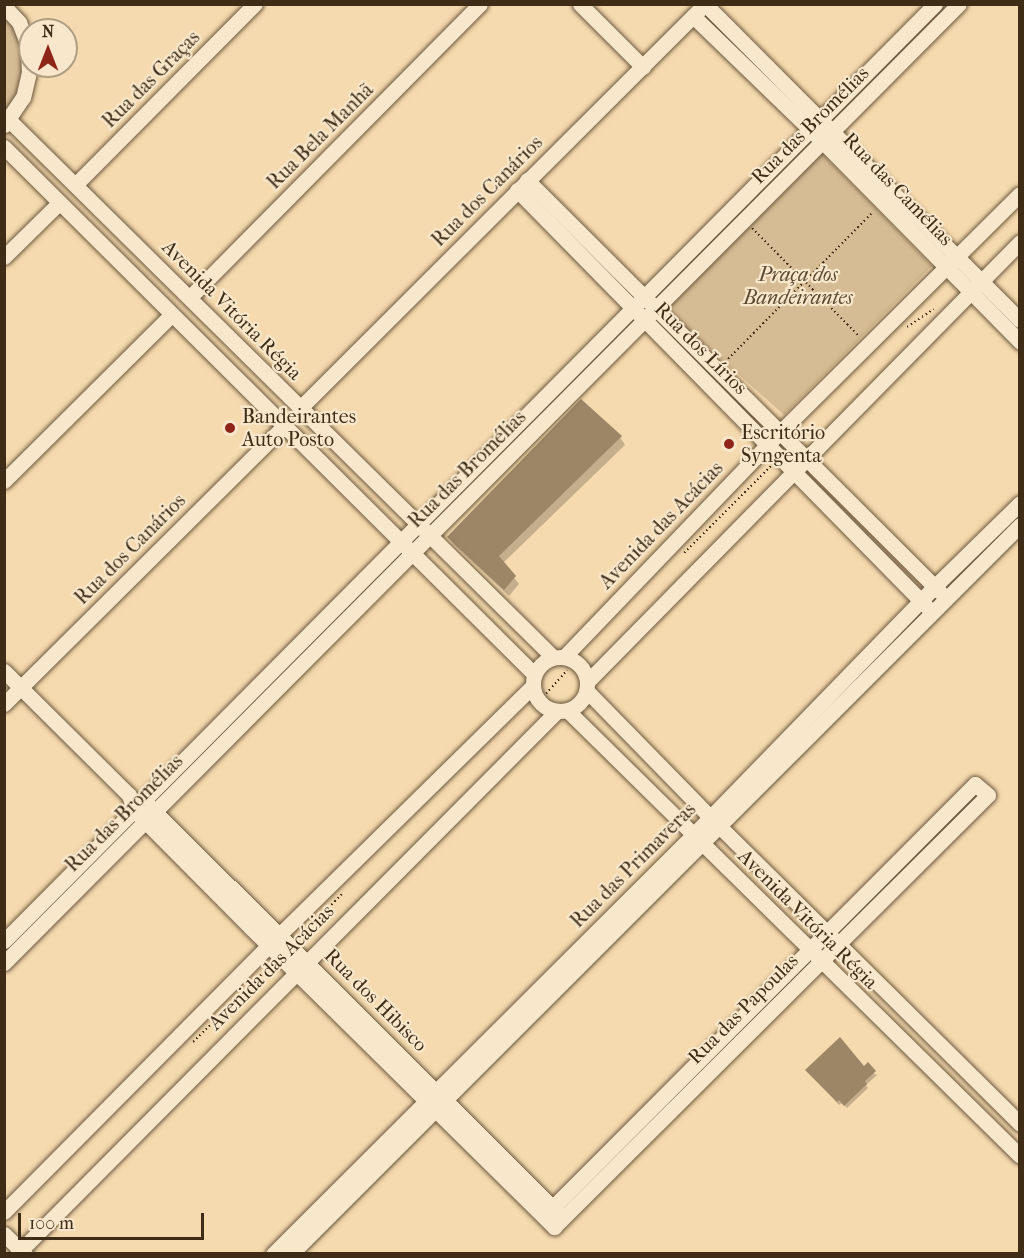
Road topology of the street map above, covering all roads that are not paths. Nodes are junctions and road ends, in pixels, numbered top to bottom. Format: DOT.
graph roads {
  1 [pos="255,4"];
  2 [pos="480,4"];
  3 [pos="580,4"];
  4 [pos="705,4"];
  5 [pos="935,4"];
  6 [pos="959,4"];
  7 [pos="10,7"];
  8 [pos="693,16"];
  9 [pos="642,66"];
  10 [pos="7,123"];
  11 [pos="815,125"];
  12 [pos="828,137"];
  13 [pos="4,147"];
  14 [pos="76,184"];
  15 [pos="522,185"];
  16 [pos="1020,194"];
  17 [pos="59,203"];
  18 [pos="1020,242"];
  19 [pos="4,257"];
  20 [pos="951,263"];
  21 [pos="975,288"];
  22 [pos="190,297"];
  23 [pos="649,302"];
  24 [pos="632,308"];
  25 [pos="171,315"];
  26 [pos="643,319"];
  27 [pos="1020,320"];
  28 [pos="1020,342"];
  29 [pos="300,408"];
  30 [pos="285,425"];
  31 [pos="780,433"];
  32 [pos="767,445"];
  33 [pos="805,458"];
  34 [pos="793,471"];
  35 [pos="4,481"];
  36 [pos="1020,503"];
  37 [pos="1020,525"];
  38 [pos="417,526"];
  39 [pos="429,538"];
  40 [pos="402,541"];
  41 [pos="414,552"];
  42 [pos="934,587"];
  43 [pos="946,599"];
  44 [pos="920,601"];
  45 [pos="932,612"];
  46 [pos="558,657"];
  47 [pos="4,671"];
  48 [pos="533,680"];
  49 [pos="587,686"];
  50 [pos="21,688"];
  51 [pos="4,704"];
  52 [pos="562,711"];
  53 [pos="141,808"];
  54 [pos="715,822"];
  55 [pos="698,839"];
  56 [pos="827,933"];
  57 [pos="274,940"];
  58 [pos="4,941"];
  59 [pos="838,945"];
  60 [pos="810,950"];
  61 [pos="306,961"];
  62 [pos="821,961"];
  63 [pos="4,963"];
  64 [pos="296,973"];
  65 [pos="436,1099"];
  66 [pos="1020,1124"];
  67 [pos="1020,1156"];
  68 [pos="4,1212"];
  69 [pos="553,1217"];
  70 [pos="4,1234"];
  71 [pos="4,1247"];
  72 [pos="18,1253"];
  73 [pos="273,1254"];
  74 [pos="291,1254"];
  1 -- 14 [label="street, Rua das Graças"];
  2 -- 22 [label="street, Rua Bela Manhã"];
  3 -- 9 [label="street"];
  4 -- 8 [label="street, Rua dos Canários"];
  4 -- 11 [label="street, Rua das Camélias"];
  5 -- 11 [label="street, Rua das Bromélias"];
  6 -- 12 [label="street, Rua das Bromélias"];
  7 -- 10 [label="street"];
  8 -- 9 [label="street, Rua dos Canários"];
  8 -- 11 [label="street, Rua das Camélias"];
  9 -- 15 [label="street, Rua dos Canários"];
  10 -- 14 [label="street, Avenida Vitória Régia"];
  11 -- 12 [label="street, Rua das Camélias"];
  11 -- 23 [label="street, Rua das Bromélias"];
  12 -- 20 [label="street, Rua das Camélias"];
  12 -- 20 [label="street, Rua das Camélias"];
  12 -- 23 [label="street, Rua das Bromélias"];
  13 -- 17 [label="street"];
  14 -- 17 [label="street, Rua das Graças"];
  14 -- 22 [label="street, Avenida Vitória Régia"];
  15 -- 23 [label="street, Rua dos Lírios"];
  15 -- 24 [label="street, Rua dos Lírios"];
  15 -- 29 [label="street, Rua dos Canários"];
  16 -- 20 [label="street, Avenida das Acácias"];
  17 -- 19 [label="street"];
  17 -- 25 [label="street"];
  18 -- 21 [label="street"];
  20 -- 21 [label="street, Rua das Camélias"];
  20 -- 31 [label="street, Avenida das Acácias"];
  21 -- 27 [label="street, Rua das Camélias"];
  21 -- 28 [label="street, Rua das Camélias"];
  21 -- 33 [label="street"];
  22 -- 25 [label="street, Rua Bela Manhã"];
  22 -- 29 [label="street, Avenida Vitória Régia"];
  23 -- 24 [label="street, Rua das Bromélias"];
  23 -- 26 [label="street, Rua das Bromélias"];
  23 -- 31 [label="street, Rua dos Lírios"];
  24 -- 26 [label="street, Rua dos Lírios"];
  24 -- 38 [label="street, Rua das Bromélias"];
  25 -- 30 [label="street"];
  25 -- 35 [label="street"];
  26 -- 32 [label="street, Rua dos Lírios"];
  26 -- 39 [label="street, Rua das Bromélias"];
  29 -- 30 [label="street, Rua dos Canários"];
  29 -- 38 [label="street, Avenida Vitória Régia"];
  30 -- 40 [label="street"];
  30 -- 50 [label="street, Rua dos Canários"];
  31 -- 32 [label="street, Avenida das Acácias"];
  31 -- 33 [label="street, Rua dos Lírios"];
  32 -- 34 [label="street, Rua dos Lírios"];
  32 -- 46 [label="street, Avenida das Acácias"];
  33 -- 34 [label="street"];
  33 -- 42 [label="street, Rua dos Lírios"];
  34 -- 44 [label="street, Rua dos Lírios"];
  34 -- 49 [label="street"];
  36 -- 42 [label="street, Rua das Primaveras"];
  37 -- 43 [label="street, Rua das Primaveras"];
  38 -- 39 [label="street, Avenida Vitória Régia"];
  38 -- 40 [label="street, Rua das Bromélias"];
  39 -- 41 [label="street, Rua das Bromélias"];
  39 -- 46 [label="street, Avenida Vitória Régia"];
  40 -- 41 [label="street"];
  40 -- 53 [label="street, Rua das Bromélias"];
  41 -- 48 [label="street"];
  41 -- 53 [label="street, Rua das Bromélias"];
  42 -- 43 [label="street, Rua dos Lírios"];
  42 -- 44 [label="street, Rua das Primaveras"];
  43 -- 45 [label="street, Rua das Primaveras"];
  44 -- 45 [label="street, Rua dos Lírios"];
  44 -- 54 [label="street, Rua das Primaveras"];
  45 -- 54 [label="street, Rua das Primaveras"];
  46 -- 48 [label="street"];
  46 -- 49 [label="street"];
  47 -- 50 [label="street, Rua dos Hibisco"];
  48 -- 52 [label="street"];
  48 -- 57 [label="street, Avenida das Acácias"];
  49 -- 52 [label="street"];
  49 -- 54 [label="street, Avenida Vitória Régia"];
  50 -- 51 [label="street, Rua dos Canários"];
  50 -- 53 [label="street, Rua dos Hibisco"];
  52 -- 55 [label="street, Avenida Vitória Régia"];
  52 -- 61 [label="street, Avenida das Acácias"];
  53 -- 57 [label="street, Rua dos Hibisco"];
  53 -- 58 [label="street, Rua das Bromélias"];
  53 -- 63 [label="street, Rua das Bromélias"];
  54 -- 55 [label="street, Rua das Primaveras"];
  54 -- 56 [label="street, Avenida Vitória Régia"];
  55 -- 60 [label="street, Avenida Vitória Régia"];
  55 -- 65 [label="street, Rua das Primaveras"];
  56 -- 59 [label="street, Avenida Vitória Régia"];
  56 -- 59 [label="street, Rua das Papoulas"];
  56 -- 60 [label="street, Rua das Papoulas"];
  57 -- 61 [label="street, Rua dos Hibisco"];
  57 -- 64 [label="street, Rua dos Hibisco"];
  57 -- 68 [label="street, Avenida das Acácias"];
  59 -- 62 [label="street, Rua das Papoulas"];
  59 -- 66 [label="street, Avenida Vitória Régia"];
  60 -- 62 [label="street, Avenida Vitória Régia"];
  60 -- 69 [label="street, Rua das Papoulas"];
  61 -- 64 [label="street, Avenida das Acácias"];
  61 -- 65 [label="street, Rua dos Hibisco"];
  62 -- 67 [label="street, Avenida Vitória Régia"];
  62 -- 69 [label="street, Rua das Papoulas"];
  64 -- 65 [label="street, Rua dos Hibisco"];
  64 -- 72 [label="street, Avenida das Acácias"];
  65 -- 69 [label="street, Rua dos Hibisco"];
  65 -- 73 [label="street, Rua das Primaveras"];
  65 -- 74 [label="street, Rua das Primaveras"];
  70 -- 72 [label="street"];
  71 -- 72 [label="street"];
}
